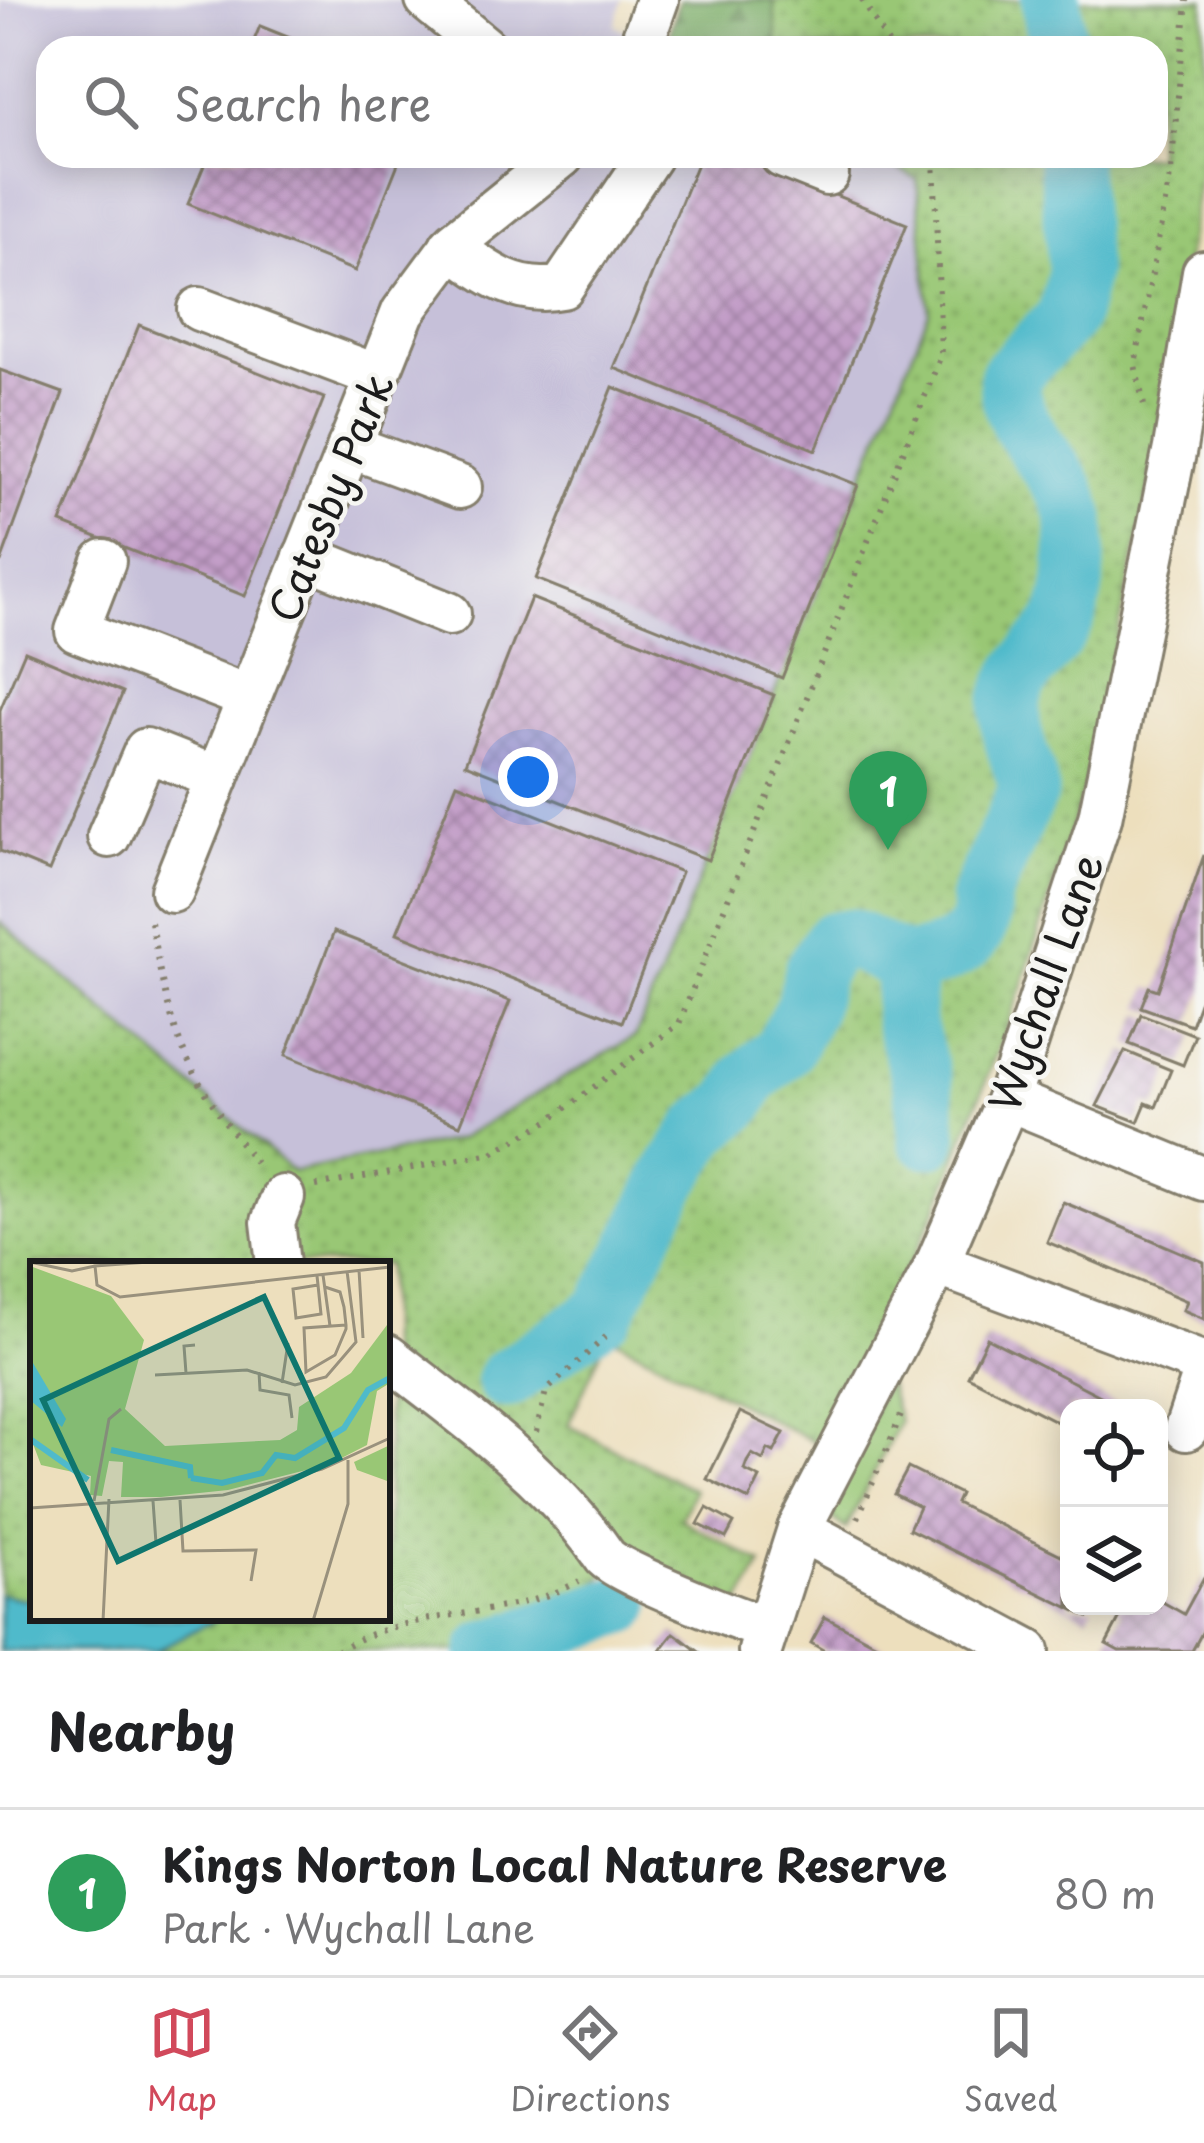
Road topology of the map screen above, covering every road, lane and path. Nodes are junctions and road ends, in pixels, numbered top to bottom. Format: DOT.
graph roads {
  1 [pos="427,0"];
  2 [pos="657,0"];
  3 [pos="862,0"];
  4 [pos="1187,0"];
  5 [pos="470,36"];
  6 [pos="644,36"];
  7 [pos="884,36"];
  8 [pos="547,168"];
  9 [pos="642,168"];
  10 [pos="812,168"];
  11 [pos="935,168"];
  12 [pos="827,174"];
  13 [pos="451,246"];
  14 [pos="1204,272"];
  15 [pos="199,309"];
  16 [pos="376,376"];
  17 [pos="1145,411"];
  18 [pos="349,446"];
  19 [pos="460,487"];
  20 [pos="305,556"];
  21 [pos="104,561"];
  22 [pos="449,614"];
  23 [pos="249,698"];
  24 [pos="217,778"];
  25 [pos="109,836"];
  26 [pos="172,892"];
  27 [pos="1008,1099"];
  28 [pos="1204,1179"];
  29 [pos="283,1197"];
  30 [pos="278,1261"];
  31 [pos="937,1264"];
  32 [pos="609,1334"];
  33 [pos="390,1358"];
  34 [pos="1204,1364"];
  35 [pos="1204,1375"];
  36 [pos="1186,1429"];
  37 [pos="536,1434"];
  38 [pos="799,1529"];
  39 [pos="606,1559"];
  40 [pos="764,1640"];
  41 [pos="338,1651"];
  42 [pos="1028,1651"];
  1 -- 5 [label="street"];
  2 -- 6 [label="street"];
  3 -- 7 [label="path"];
  4 -- 17 [label="path"];
  8 -- 13 [label="street, Catesby Park"];
  9 -- 13 [label="street"];
  10 -- 12 [label="street"];
  11 -- 29 [label="path"];
  13 -- 16 [label="street, Catesby Park"];
  14 -- 27 [label="street, Wychall Lane"];
  15 -- 16 [label="street"];
  16 -- 18 [label="street, Catesby Park"];
  18 -- 19 [label="street"];
  18 -- 20 [label="street, Catesby Park"];
  20 -- 22 [label="street"];
  20 -- 23 [label="street, Catesby Park"];
  21 -- 23 [label="street"];
  23 -- 24 [label="street, Catesby Park"];
  24 -- 25 [label="street"];
  24 -- 26 [label="street, Catesby Park"];
  26 -- 29 [label="path"];
  27 -- 28 [label="street"];
  27 -- 31 [label="street, Wychall Lane"];
  29 -- 30 [label="street"];
  31 -- 34 [label="street"];
  31 -- 38 [label="street, Wychall Lane"];
  32 -- 37 [label="path"];
  33 -- 39 [label="street"];
  35 -- 36 [label="street"];
  38 -- 40 [label="street, Wychall Lane"];
  38 -- 42 [label="street"];
  39 -- 40 [label="street"];
  39 -- 41 [label="path"];
}
